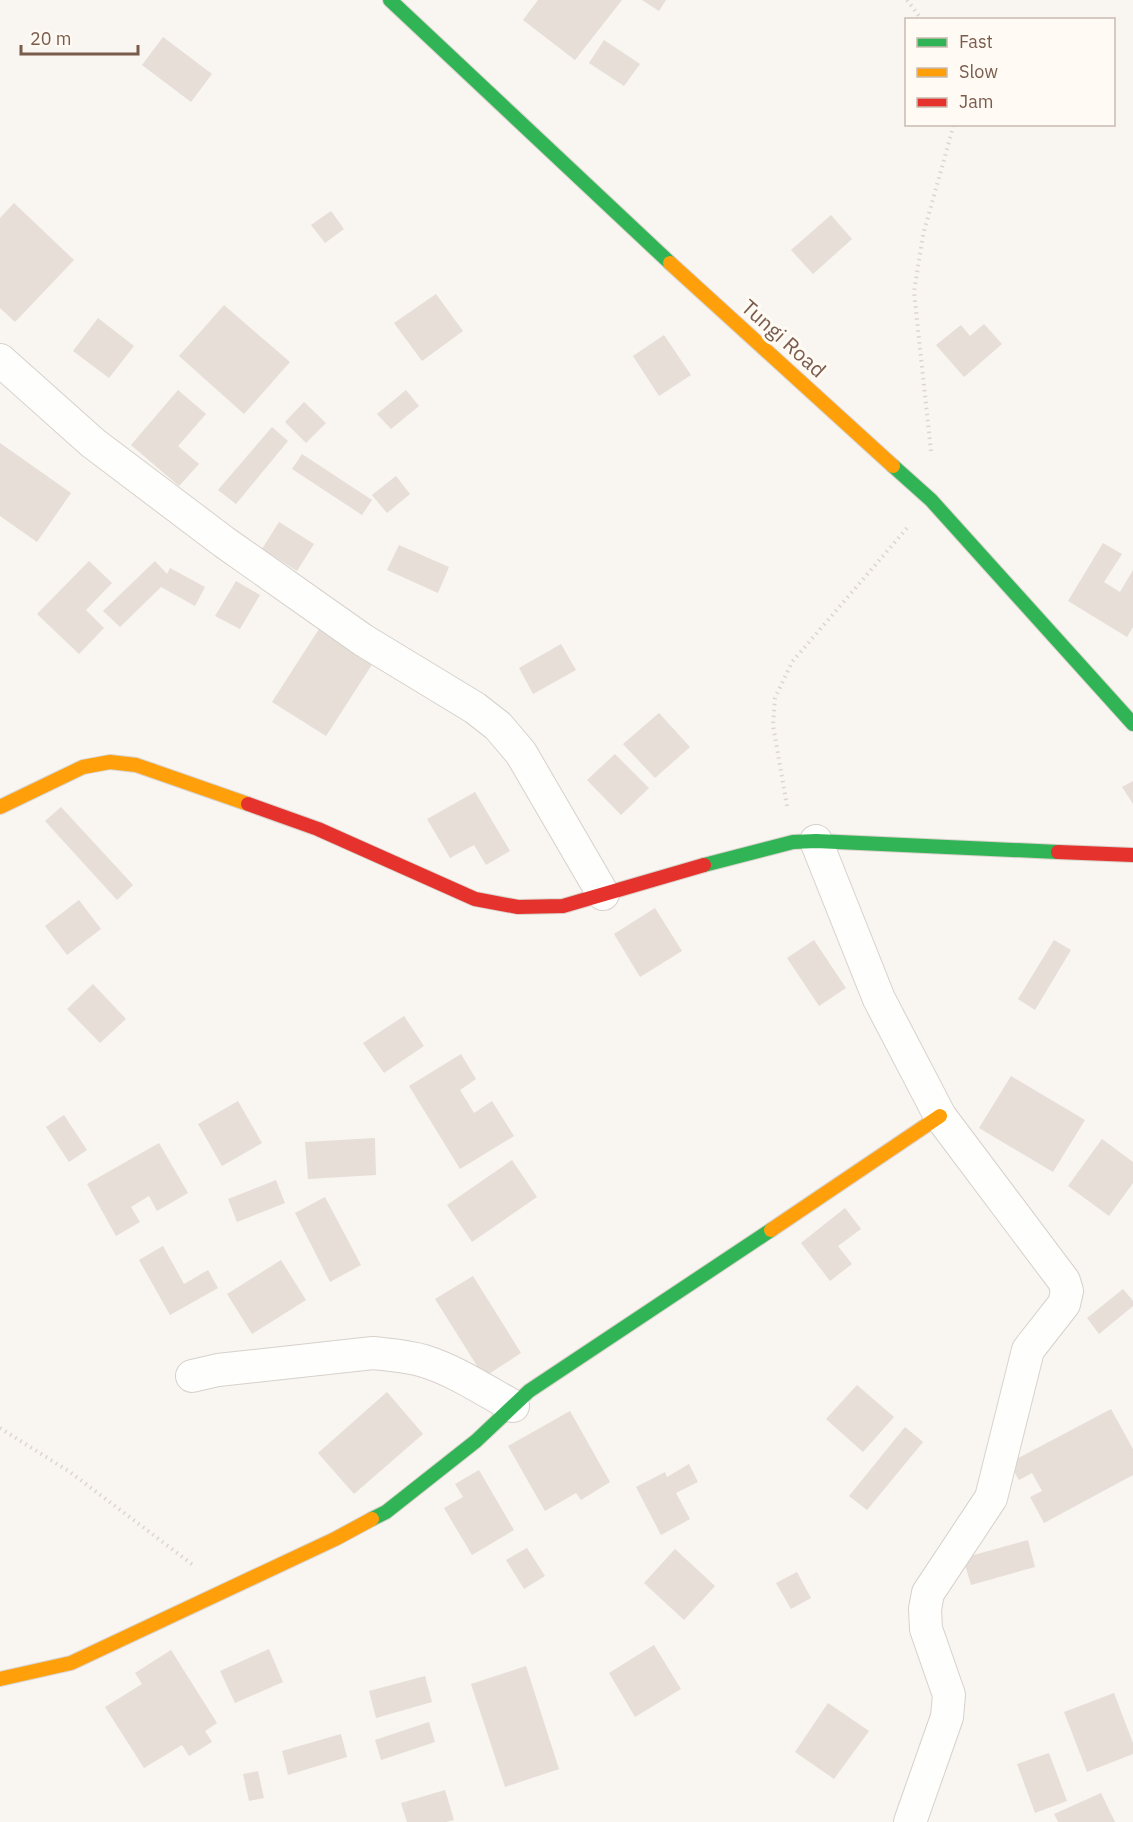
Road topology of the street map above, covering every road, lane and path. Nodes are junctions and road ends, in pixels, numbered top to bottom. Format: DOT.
graph roads {
  1 [pos="390,0"];
  2 [pos="907,0"];
  3 [pos="920,18"];
  4 [pos="953,126"];
  5 [pos="0,360"];
  6 [pos="934,503"];
  7 [pos="1133,724"];
  8 [pos="0,807"];
  9 [pos="805,842"];
  10 [pos="1133,855"];
  11 [pos="603,894"];
  12 [pos="940,1116"];
  13 [pos="192,1376"];
  14 [pos="513,1406"];
  15 [pos="0,1428"];
  16 [pos="225,1590"];
  17 [pos="0,1679"];
  18 [pos="910,1822"];
  1 -- 6 [label="street, Tungi Road"];
  2 -- 3 [label="path"];
  4 -- 6 [label="path"];
  5 -- 11 [label="street"];
  6 -- 7 [label="street, Tungi Road"];
  6 -- 9 [label="path"];
  8 -- 11 [label="street"];
  9 -- 10 [label="street"];
  9 -- 11 [label="street"];
  9 -- 12 [label="street"];
  12 -- 14 [label="street"];
  12 -- 18 [label="street"];
  13 -- 14 [label="street"];
  14 -- 16 [label="street"];
  15 -- 16 [label="path"];
  16 -- 17 [label="street"];
}
